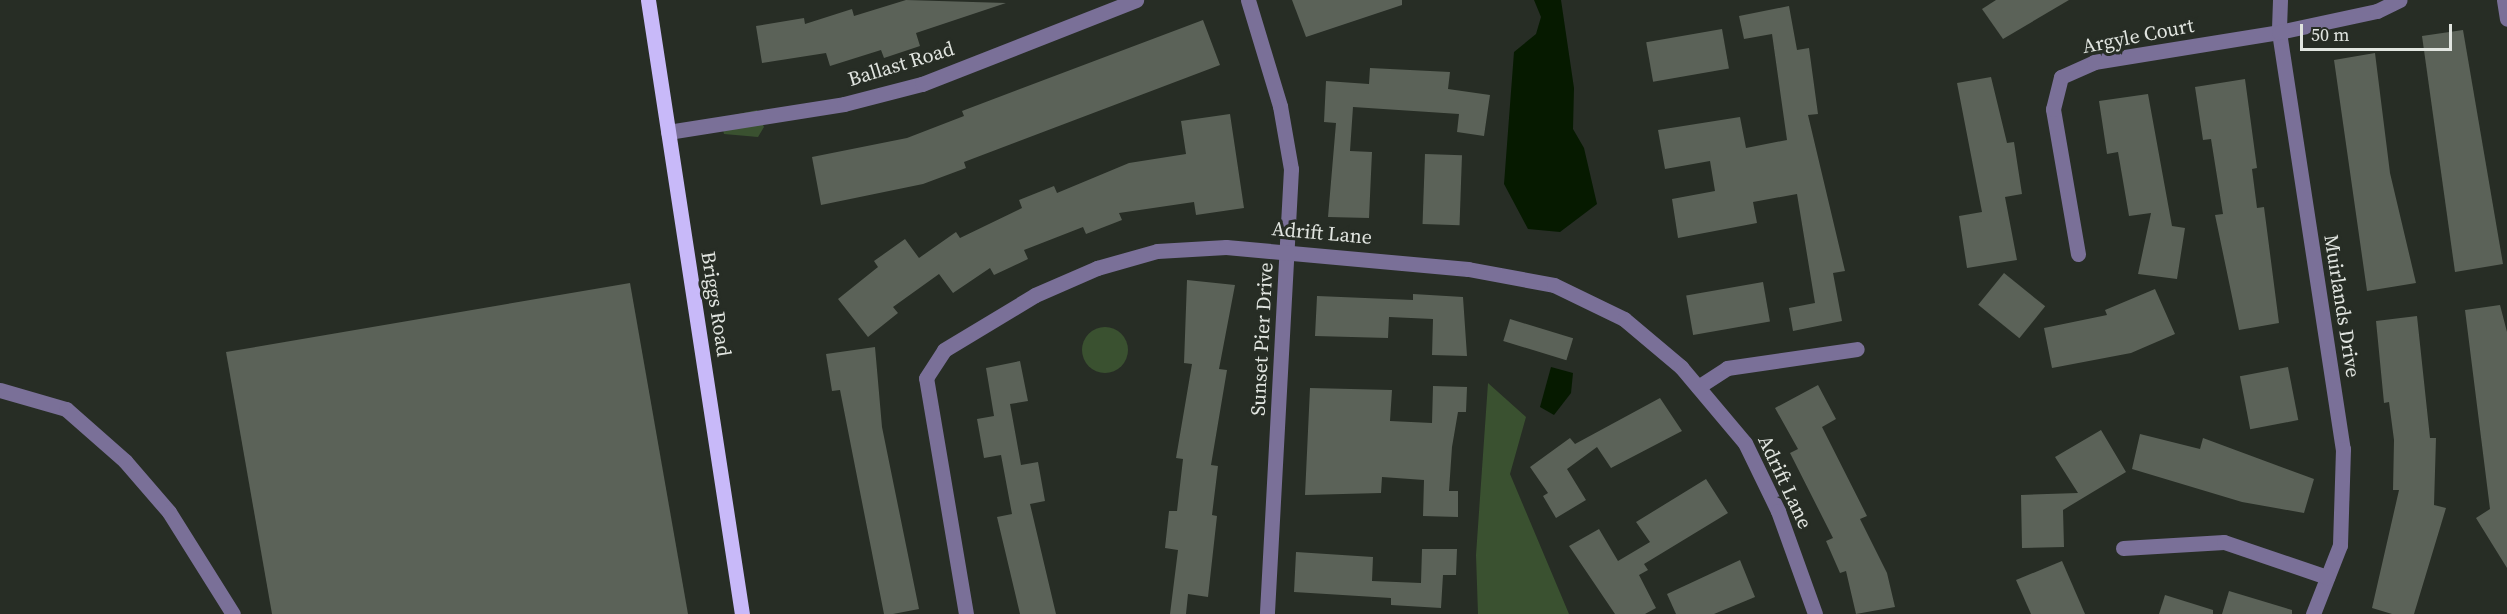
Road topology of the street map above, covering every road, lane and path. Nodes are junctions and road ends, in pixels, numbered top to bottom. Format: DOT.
graph roads {
  1 [pos="648,0"];
  2 [pos="1136,0"];
  3 [pos="1248,0"];
  4 [pos="2280,0"];
  5 [pos="2400,0"];
  6 [pos="2504,0"];
  7 [pos="2507,19"];
  8 [pos="2279,32"];
  9 [pos="668,132"];
  10 [pos="1289,250"];
  11 [pos="2078,254"];
  12 [pos="1857,349"];
  13 [pos="1698,387"];
  14 [pos="0,390"];
  15 [pos="2123,548"];
  16 [pos="2328,577"];
  17 [pos="233,614"];
  18 [pos="742,614"];
  19 [pos="966,614"];
  20 [pos="1267,614"];
  21 [pos="1815,614"];
  22 [pos="2313,614"];
  1 -- 9 [label="main road, Briggs Road"];
  2 -- 9 [label="street, Ballast Road"];
  3 -- 10 [label="street, Sunset Pier Drive"];
  4 -- 8 [label="street, Muirlands Drive"];
  5 -- 8 [label="street, Argyle Court"];
  6 -- 7 [label="street"];
  8 -- 11 [label="street, Argyle Court"];
  8 -- 16 [label="street, Muirlands Drive"];
  9 -- 18 [label="main road, Briggs Road"];
  10 -- 13 [label="street, Adrift Lane"];
  10 -- 19 [label="street, Adrift Lane"];
  10 -- 20 [label="street, Sunset Pier Drive"];
  12 -- 13 [label="street"];
  13 -- 21 [label="street, Adrift Lane"];
  14 -- 17 [label="street"];
  15 -- 16 [label="street"];
  16 -- 22 [label="street, Muirlands Drive"];
}
